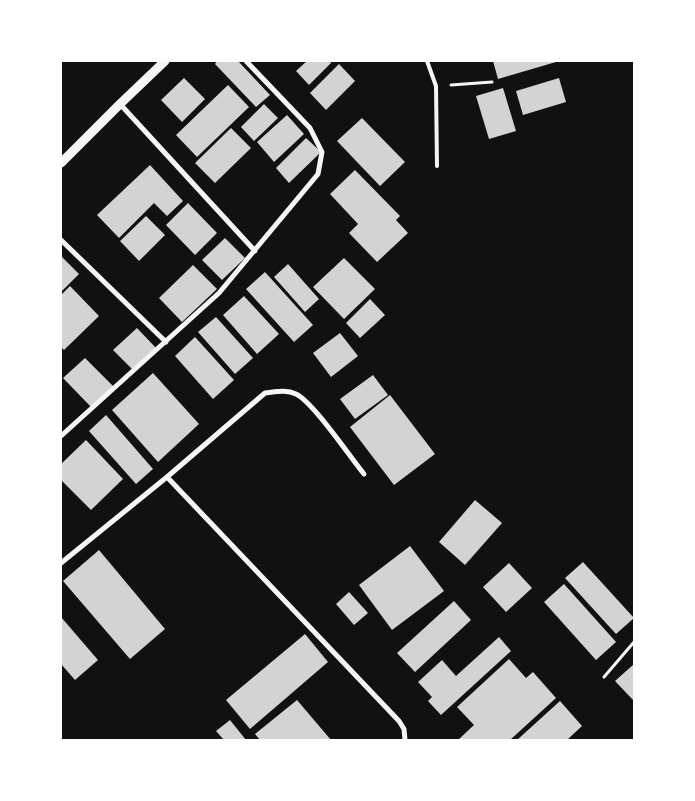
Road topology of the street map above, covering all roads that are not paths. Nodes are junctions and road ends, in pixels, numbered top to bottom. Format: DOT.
graph roads {
  1 [pos="165,61"];
  2 [pos="246,61"];
  3 [pos="427,61"];
  4 [pos="120,104"];
  5 [pos="61,163"];
  6 [pos="437,166"];
  7 [pos="61,240"];
  8 [pos="255,251"];
  9 [pos="166,342"];
  10 [pos="62,433"];
  11 [pos="364,474"];
  12 [pos="167,477"];
  13 [pos="61,563"];
  14 [pos="405,740"];
  1 -- 4 [label="street"];
  2 -- 8 [label="street"];
  3 -- 6 [label="lane"];
  4 -- 5 [label="street"];
  4 -- 8 [label="street"];
  7 -- 9 [label="street"];
  8 -- 9 [label="street"];
  9 -- 10 [label="street"];
  11 -- 12 [label="street"];
  12 -- 13 [label="street"];
  12 -- 14 [label="street"];
}
